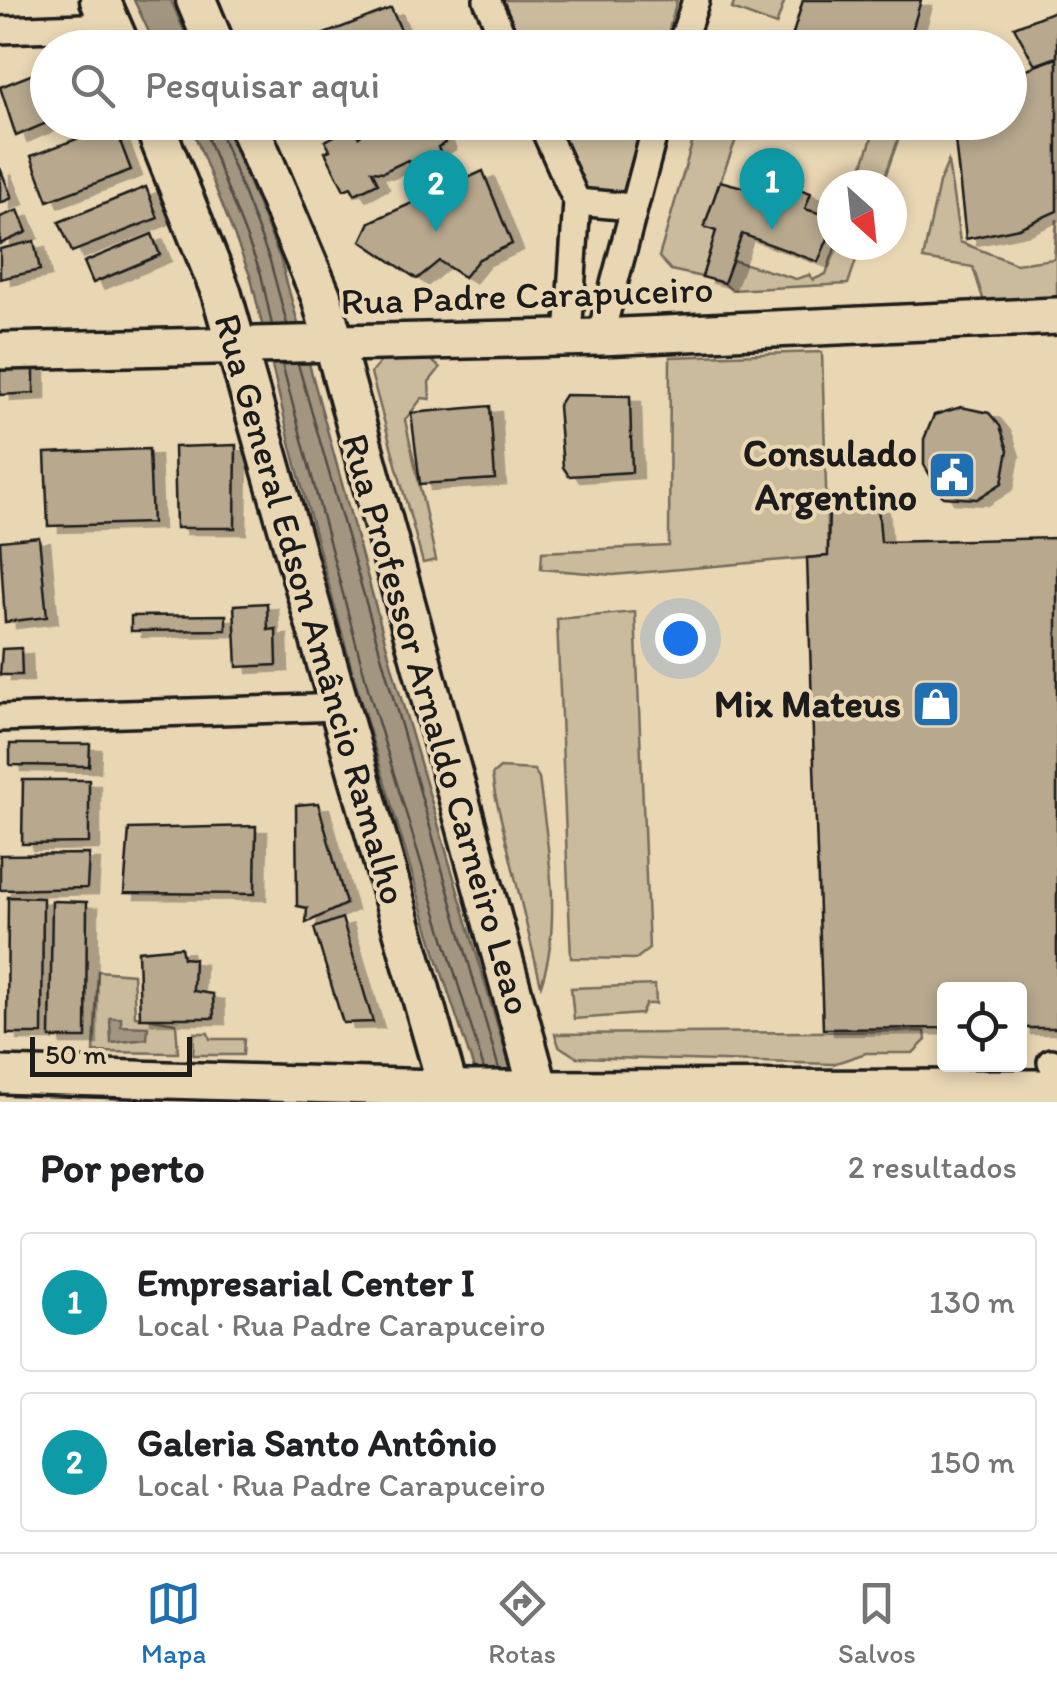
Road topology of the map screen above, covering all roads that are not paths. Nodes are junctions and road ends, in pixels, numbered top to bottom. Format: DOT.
graph roads {
  1 [pos="196,0"];
  2 [pos="487,0"];
  3 [pos="696,0"];
  4 [pos="111,24"];
  5 [pos="0,30"];
  6 [pos="208,30"];
  7 [pos="500,30"];
  8 [pos="686,30"];
  9 [pos="160,140"];
  10 [pos="255,140"];
  11 [pos="549,140"];
  12 [pos="652,140"];
  13 [pos="578,202"];
  14 [pos="632,207"];
  15 [pos="1057,316"];
  16 [pos="584,337"];
  17 [pos="318,344"];
  18 [pos="241,346"];
  19 [pos="0,351"];
  20 [pos="341,706"];
  21 [pos="0,718"];
  22 [pos="1055,1074"];
  23 [pos="0,1075"];
  24 [pos="1009,1078"];
  25 [pos="454,1095"];
  26 [pos="539,1095"];
  1 -- 6 [label="main road"];
  2 -- 7 [label="street"];
  3 -- 8 [label="street"];
  4 -- 5 [label="street"];
  9 -- 18 [label="main road, Rua General Edson Amâncio Ramalho"];
  10 -- 17 [label="main road, Rua Professor Arnaldo Carneiro Leao"];
  11 -- 13 [label="street"];
  12 -- 14 [label="street"];
  13 -- 14 [label="street"];
  13 -- 16 [label="street"];
  14 -- 16 [label="street"];
  15 -- 16 [label="main road, Rua Padre Carapuceiro"];
  16 -- 17 [label="main road, Rua Padre Carapuceiro"];
  17 -- 18 [label="main road, Rua Padre Carapuceiro"];
  17 -- 26 [label="main road, Rua Professor Arnaldo Carneiro Leao"];
  18 -- 19 [label="main road, Rua Padre Carapuceiro"];
  18 -- 20 [label="main road, Rua General Edson Amâncio Ramalho"];
  20 -- 21 [label="street"];
  20 -- 25 [label="main road, Rua General Edson Amâncio Ramalho"];
  22 -- 24 [label="main road"];
  23 -- 25 [label="main road"];
  24 -- 26 [label="main road"];
  25 -- 26 [label="main road"];
}
